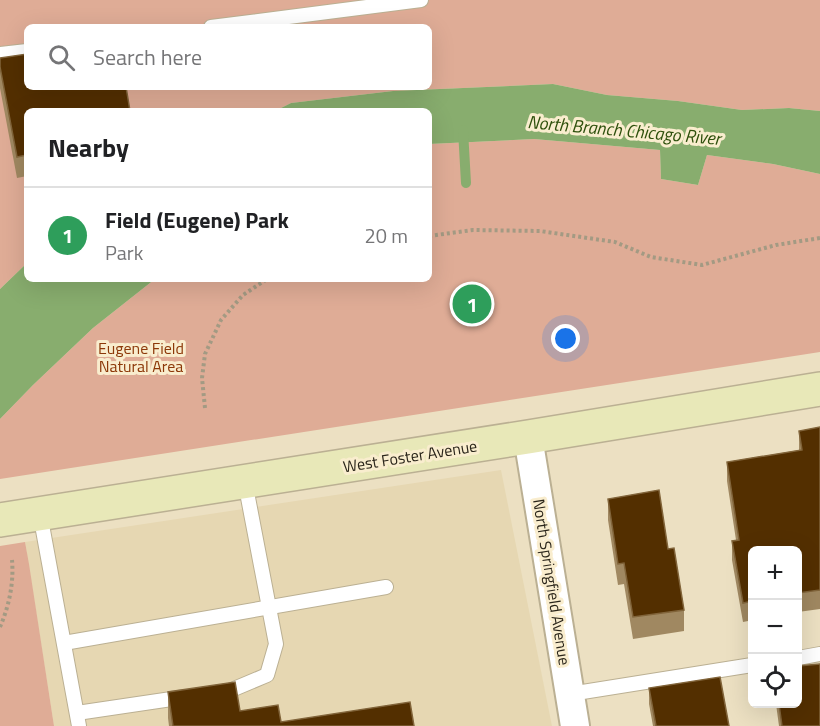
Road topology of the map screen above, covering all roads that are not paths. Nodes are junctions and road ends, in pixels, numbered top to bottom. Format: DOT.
graph roads {
  1 [pos="421,0"];
  2 [pos="234,24"];
  3 [pos="24,51"];
  4 [pos="0,54"];
  5 [pos="820,389"];
  6 [pos="528,437"];
  7 [pos="245,482"];
  8 [pos="40,514"];
  9 [pos="0,520"];
  10 [pos="386,587"];
  11 [pos="268,606"];
  12 [pos="64,642"];
  13 [pos="820,654"];
  14 [pos="802,657"];
  15 [pos="748,666"];
  16 [pos="570,694"];
  17 [pos="78,719"];
  18 [pos="575,726"];
  1 -- 2 [label="lane"];
  3 -- 4 [label="lane"];
  5 -- 6 [label="main road, West Foster Avenue"];
  6 -- 7 [label="main road, West Foster Avenue"];
  6 -- 16 [label="street, North Springfield Avenue"];
  7 -- 8 [label="main road, West Foster Avenue"];
  7 -- 11 [label="lane"];
  8 -- 9 [label="main road, West Foster Avenue"];
  8 -- 12 [label="lane"];
  10 -- 11 [label="lane"];
  11 -- 12 [label="lane"];
  11 -- 17 [label="lane"];
  12 -- 17 [label="lane"];
  13 -- 14 [label="lane"];
  15 -- 16 [label="lane"];
  16 -- 18 [label="street, North Springfield Avenue"];
}
